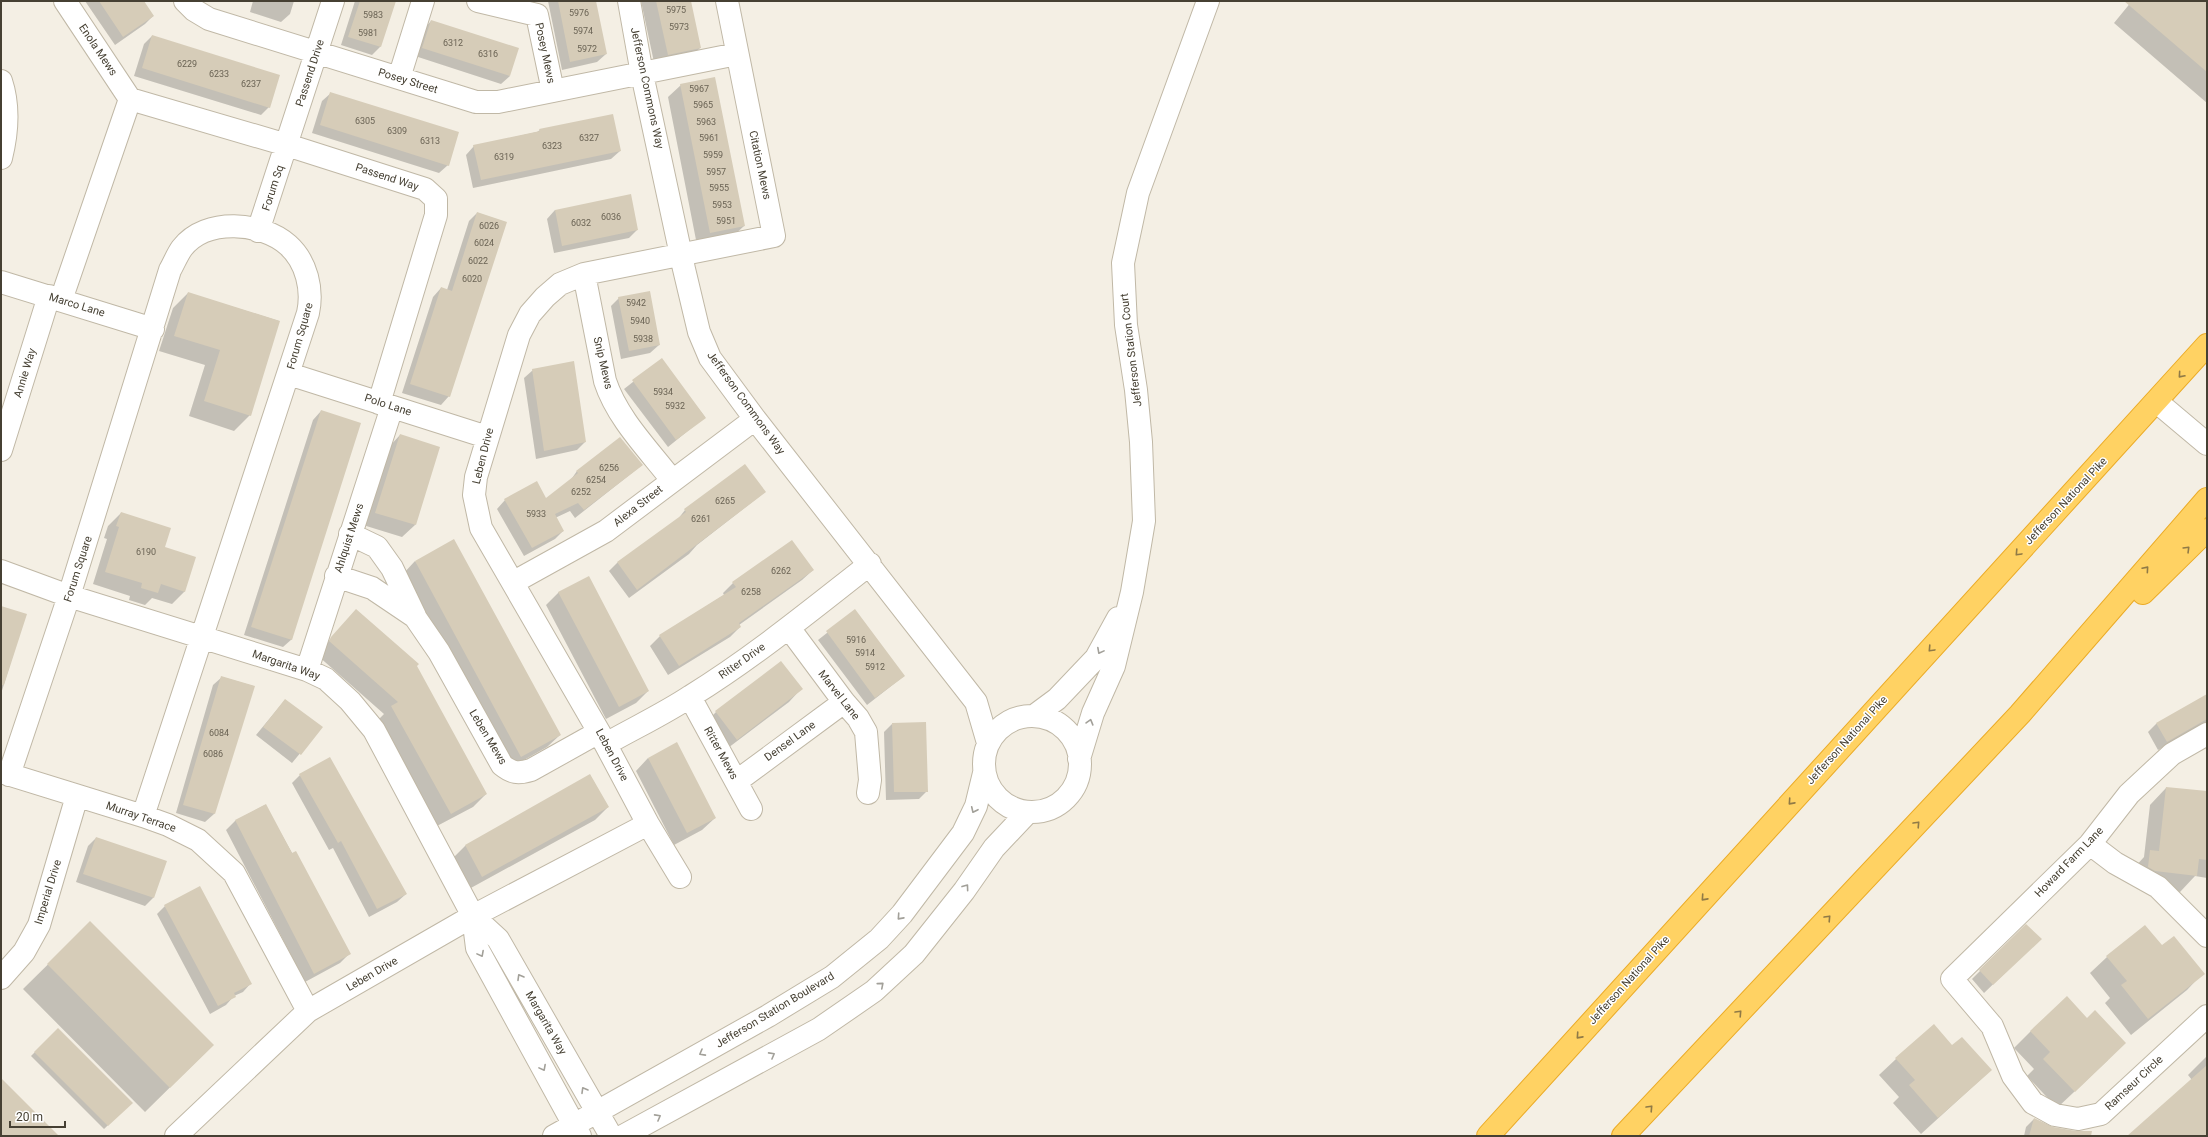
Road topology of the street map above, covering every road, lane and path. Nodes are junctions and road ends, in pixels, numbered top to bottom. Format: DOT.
graph roads {
  1 [pos="65,1"];
  2 [pos="184,1"];
  3 [pos="332,1"];
  4 [pos="423,1"];
  5 [pos="478,1"];
  6 [pos="629,1"];
  7 [pos="727,1"];
  8 [pos="1208,1"];
  9 [pos="536,8"];
  10 [pos="316,53"];
  11 [pos="737,54"];
  12 [pos="642,74"];
  13 [pos="399,78"];
  14 [pos="1,81"];
  15 [pos="553,91"];
  16 [pos="130,98"];
  17 [pos="287,145"];
  18 [pos="1,158"];
  19 [pos="258,231"];
  20 [pos="681,254"];
  21 [pos="584,274"];
  22 [pos="1,282"];
  23 [pos="55,298"];
  24 [pos="153,328"];
  25 [pos="2207,345"];
  26 [pos="289,374"];
  27 [pos="2157,402"];
  28 [pos="385,405"];
  29 [pos="755,419"];
  30 [pos="487,437"];
  31 [pos="2207,444"];
  32 [pos="1,450"];
  33 [pos="672,480"];
  34 [pos="2207,499"];
  35 [pos="2207,530"];
  36 [pos="350,534"];
  37 [pos="870,564"];
  38 [pos="1,571"];
  39 [pos="336,576"];
  40 [pos="514,582"];
  41 [pos="1132,592"];
  42 [pos="69,596"];
  43 [pos="415,617"];
  44 [pos="789,628"];
  45 [pos="202,637"];
  46 [pos="307,670"];
  47 [pos="690,697"];
  48 [pos="844,702"];
  49 [pos="976,702"];
  50 [pos="2020,714"];
  51 [pos="1024,718"];
  52 [pos="2207,734"];
  53 [pos="603,738"];
  54 [pos="988,743"];
  55 [pos="1079,759"];
  56 [pos="5,773"];
  57 [pos="984,773"];
  58 [pos="737,780"];
  59 [pos="868,793"];
  60 [pos="77,796"];
  61 [pos="751,809"];
  62 [pos="1028,812"];
  63 [pos="143,816"];
  64 [pos="648,824"];
  65 [pos="2090,844"];
  66 [pos="680,877"];
  67 [pos="474,916"];
  68 [pos="2205,928"];
  69 [pos="1,978"];
  70 [pos="1952,979"];
  71 [pos="308,1011"];
  72 [pos="2207,1016"];
  73 [pos="596,1111"];
  74 [pos="577,1130"];
  75 [pos="176,1136"];
  76 [pos="554,1136"];
  77 [pos="611,1136"];
  78 [pos="623,1136"];
  79 [pos="1488,1136"];
  80 [pos="1623,1136"];
  1 -- 16 [label="street, Enola Mews"];
  2 -- 10 [label="street, Posey Street"];
  3 -- 10 [label="street, Passend Drive"];
  4 -- 13 [label="street"];
  5 -- 9 [label="street, Posey Mews"];
  6 -- 12 [label="street, Jefferson Commons Way"];
  7 -- 11 [label="street, Citation Mews"];
  8 -- 41 [label="street, Jefferson Station Court"];
  9 -- 15 [label="street, Posey Mews"];
  10 -- 13 [label="street, Posey Street"];
  10 -- 17 [label="street, Passend Drive"];
  11 -- 12 [label="street, Posey Street"];
  11 -- 20 [label="street, Citation Mews"];
  12 -- 15 [label="street, Posey Street"];
  12 -- 20 [label="street, Jefferson Commons Way"];
  13 -- 15 [label="street, Posey Street"];
  14 -- 18 [label="street"];
  16 -- 17 [label="street, Passend Way"];
  16 -- 23 [label="street, Annie Way"];
  17 -- 19 [label="street, Forum Sq"];
  17 -- 28 [label="street, Passend Way"];
  19 -- 24 [label="street, Forum Square"];
  19 -- 26 [label="street, Forum Square"];
  20 -- 21 [label="street, Leben Drive"];
  20 -- 29 [label="street, Jefferson Commons Way"];
  21 -- 30 [label="street, Leben Drive"];
  21 -- 33 [label="street, Snip Mews"];
  22 -- 23 [label="street, Marco Lane"];
  23 -- 24 [label="street, Marco Lane"];
  23 -- 32 [label="street, Annie Way"];
  24 -- 42 [label="street, Forum Square"];
  25 -- 27 [label="highway, Jefferson National Pike, one-way"];
  26 -- 28 [label="street, Polo Lane"];
  26 -- 45 [label="street, Forum Square"];
  27 -- 31 [label="street"];
  27 -- 79 [label="highway, Jefferson National Pike, one-way"];
  28 -- 30 [label="street, Polo Lane"];
  28 -- 36 [label="street, Ahlquist Mews"];
  29 -- 33 [label="street, Alexa Street"];
  29 -- 37 [label="street, Jefferson Commons Way"];
  30 -- 40 [label="street, Leben Drive"];
  33 -- 40 [label="street, Alexa Street"];
  50 -- 34 [label="highway, one-way"];
  50 -- 35 [label="highway, one-way"];
  36 -- 39 [label="street, Ahlquist Mews"];
  36 -- 43 [label="street, Leben Mews"];
  37 -- 44 [label="street, Ritter Drive"];
  37 -- 49 [label="street, Jefferson Commons Way"];
  38 -- 42 [label="street, Margarita Way"];
  39 -- 43 [label="street, Leben Mews"];
  39 -- 46 [label="street, Ahlquist Mews"];
  40 -- 53 [label="street, Leben Drive"];
  41 -- 51 [label="street, Jefferson Station Court, one-way"];
  55 -- 41 [label="street, Jefferson Station Court, one-way"];
  42 -- 45 [label="street, Margarita Way"];
  42 -- 56 [label="street, Forum Square"];
  43 -- 53 [label="street, Leben Mews"];
  44 -- 47 [label="street, Ritter Drive"];
  44 -- 48 [label="street, Marvel Lane"];
  45 -- 46 [label="street, Margarita Way"];
  45 -- 63 [label="street, Forum Square"];
  46 -- 67 [label="street, Margarita Way"];
  47 -- 53 [label="street, Ritter Drive"];
  47 -- 58 [label="street, Ritter Mews"];
  48 -- 58 [label="street, Densel Lane"];
  48 -- 59 [label="street, Marvel Lane"];
  49 -- 51 [label="street, Jefferson Commons Way"];
  49 -- 54 [label="street, Jefferson Commons Way"];
  80 -- 50 [label="highway, one-way"];
  51 -- 54 [label="street"];
  51 -- 55 [label="street"];
  52 -- 65 [label="street, Howard Farm Lane"];
  53 -- 64 [label="street, Leben Drive"];
  54 -- 57 [label="street"];
  55 -- 62 [label="street"];
  56 -- 60 [label="street, Murray Terrace"];
  57 -- 62 [label="street"];
  57 -- 73 [label="street, Jefferson Station Boulevard, one-way"];
  58 -- 61 [label="street, Ritter Mews"];
  60 -- 63 [label="street, Murray Terrace"];
  60 -- 69 [label="street, Imperial Drive"];
  78 -- 62 [label="street, one-way"];
  63 -- 71 [label="street, Murray Terrace"];
  64 -- 66 [label="street, Leben Drive"];
  64 -- 67 [label="street, Leben Drive"];
  65 -- 68 [label="street"];
  65 -- 70 [label="street, Howard Farm Lane"];
  67 -- 71 [label="street, Leben Drive"];
  73 -- 67 [label="street, Margarita Way, one-way"];
  67 -- 74 [label="street, Margarita Way, one-way"];
  70 -- 72 [label="street, Ramseur Circle"];
  71 -- 75 [label="street, Leben Drive"];
  73 -- 74 [label="street, Jefferson Station Boulevard"];
  73 -- 77 [label="street, Margarita Way"];
  74 -- 76 [label="street, Jefferson Station Boulevard"];
}
